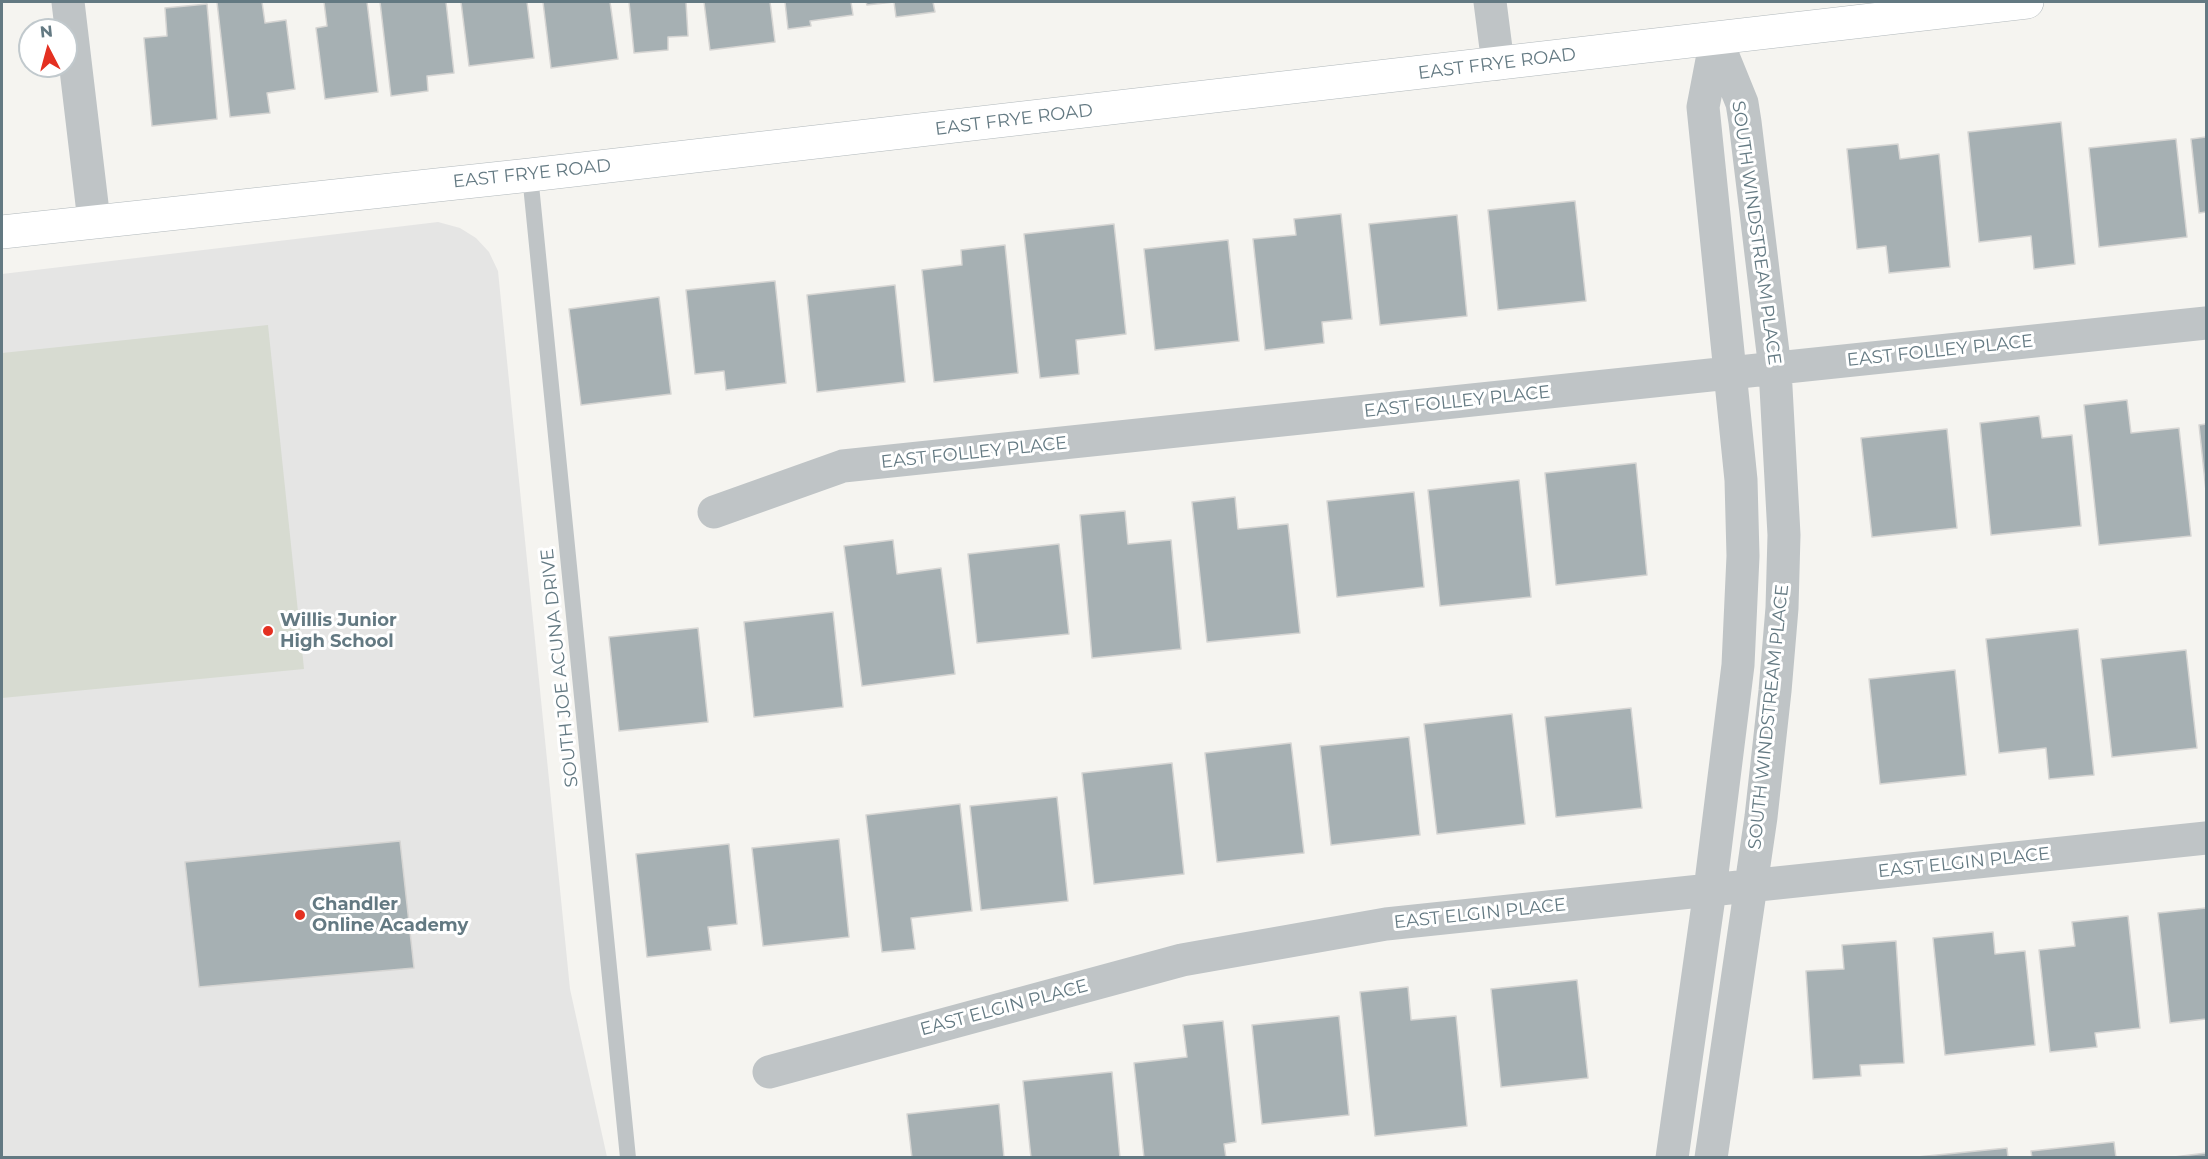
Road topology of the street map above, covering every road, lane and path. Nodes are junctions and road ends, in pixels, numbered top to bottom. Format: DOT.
graph roads {
  1 [pos="68,2"];
  2 [pos="1490,2"];
  3 [pos="2027,2"];
  4 [pos="1716,39"];
  5 [pos="1498,64"];
  6 [pos="530,175"];
  7 [pos="94,221"];
  8 [pos="2,232"];
  9 [pos="2206,323"];
  10 [pos="1775,369"];
  11 [pos="1732,373"];
  12 [pos="714,512"];
  13 [pos="2206,838"];
  14 [pos="1750,886"];
  15 [pos="1710,890"];
  16 [pos="769,1072"];
  17 [pos="628,1158"];
  18 [pos="1672,1158"];
  19 [pos="1711,1158"];
  1 -- 7 [label="street"];
  2 -- 5 [label="street"];
  3 -- 4 [label="street, EAST FRYE ROAD"];
  4 -- 5 [label="street, EAST FRYE ROAD"];
  4 -- 10 [label="street, SOUTH WINDSTREAM PLACE"];
  4 -- 11 [label="street, SOUTH WINDSTREAM PLACE"];
  5 -- 6 [label="street, EAST FRYE ROAD"];
  6 -- 7 [label="street, EAST FRYE ROAD"];
  6 -- 17 [label="lane, SOUTH JOE ACUNA DRIVE"];
  7 -- 8 [label="street, EAST FRYE ROAD"];
  9 -- 10 [label="street, EAST FOLLEY PLACE"];
  10 -- 11 [label="street, EAST FOLLEY PLACE"];
  10 -- 14 [label="street, SOUTH WINDSTREAM PLACE"];
  11 -- 12 [label="street, EAST FOLLEY PLACE"];
  11 -- 15 [label="street, SOUTH WINDSTREAM PLACE"];
  13 -- 14 [label="street, EAST ELGIN PLACE"];
  14 -- 15 [label="street, EAST ELGIN PLACE"];
  14 -- 19 [label="street, SOUTH WINDSTREAM PLACE"];
  15 -- 16 [label="street, EAST ELGIN PLACE"];
  15 -- 18 [label="street, SOUTH WINDSTREAM PLACE"];
}
